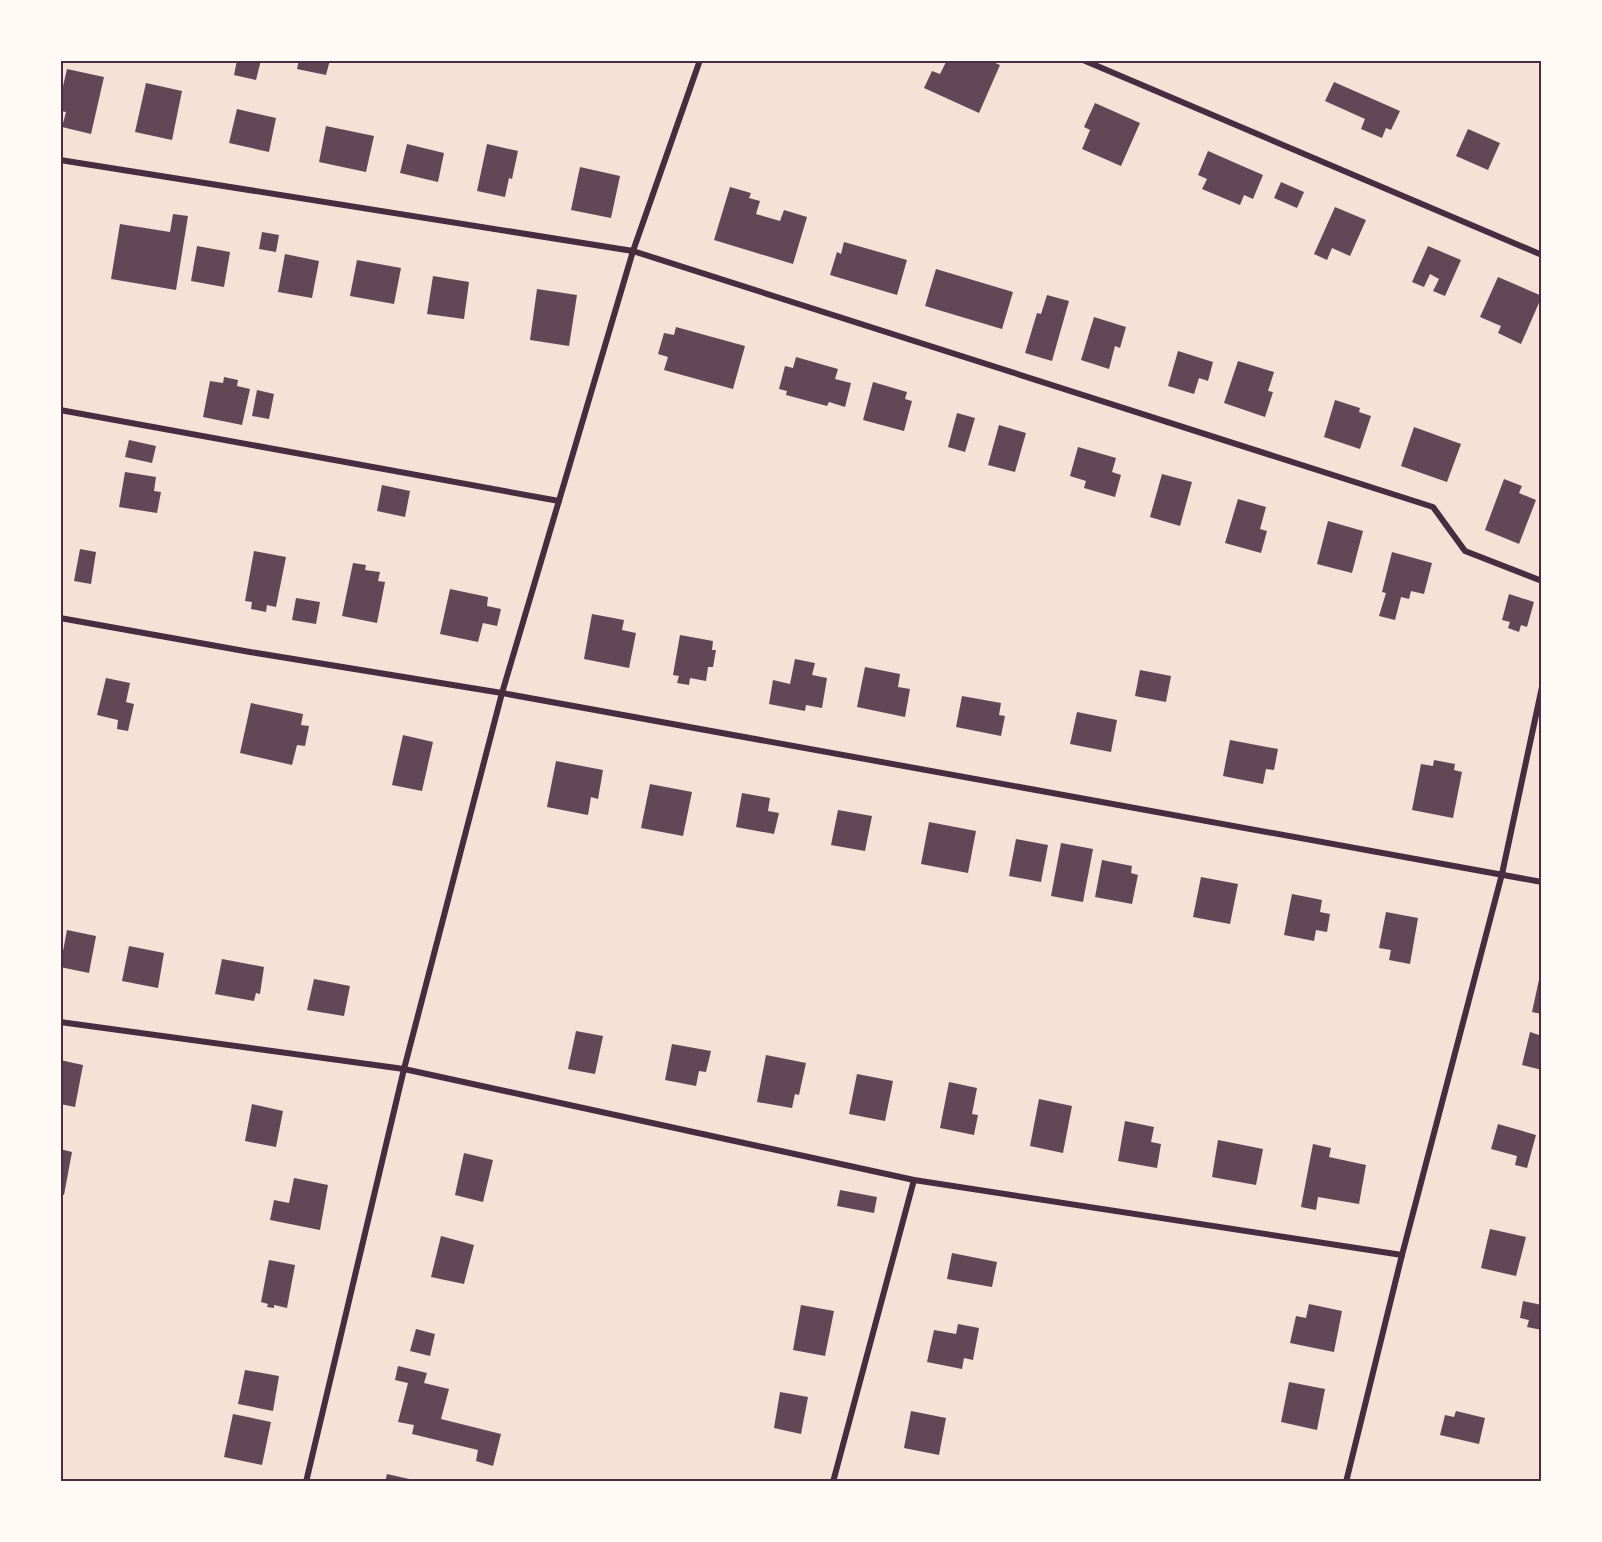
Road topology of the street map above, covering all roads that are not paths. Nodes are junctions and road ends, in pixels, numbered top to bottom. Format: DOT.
graph roads {
  1 [pos="700,60"];
  2 [pos="1083,60"];
  3 [pos="60,160"];
  4 [pos="633,251"];
  5 [pos="1542,255"];
  6 [pos="60,410"];
  7 [pos="559,501"];
  8 [pos="1542,581"];
  9 [pos="60,618"];
  10 [pos="1542,687"];
  11 [pos="502,693"];
  12 [pos="1502,874"];
  13 [pos="1542,882"];
  14 [pos="60,1022"];
  15 [pos="404,1069"];
  16 [pos="914,1180"];
  17 [pos="1402,1255"];
  18 [pos="306,1482"];
  19 [pos="832,1482"];
  20 [pos="1346,1482"];
  1 -- 4 [label="street"];
  2 -- 5 [label="street"];
  3 -- 4 [label="street"];
  4 -- 7 [label="street"];
  4 -- 8 [label="street"];
  6 -- 7 [label="street"];
  7 -- 11 [label="street"];
  9 -- 11 [label="street"];
  10 -- 12 [label="street"];
  11 -- 12 [label="street"];
  11 -- 15 [label="street"];
  12 -- 13 [label="street"];
  12 -- 17 [label="street"];
  14 -- 15 [label="street"];
  15 -- 16 [label="street"];
  15 -- 18 [label="street"];
  16 -- 17 [label="street"];
  16 -- 19 [label="street"];
  17 -- 20 [label="street"];
}
